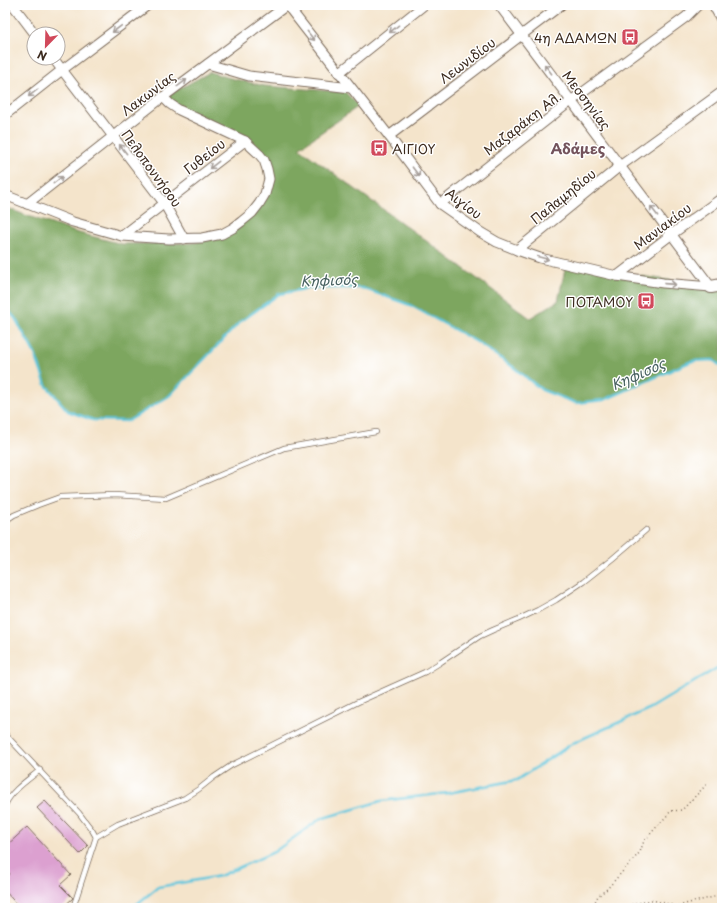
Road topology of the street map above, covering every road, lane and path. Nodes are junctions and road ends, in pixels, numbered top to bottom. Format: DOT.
graph roads {
  1 [pos="12,5"];
  2 [pos="148,5"];
  3 [pos="287,5"];
  4 [pos="424,5"];
  5 [pos="499,5"];
  6 [pos="561,5"];
  7 [pos="698,5"];
  8 [pos="715,5"];
  9 [pos="5,10"];
  10 [pos="722,18"];
  11 [pos="29,26"];
  12 [pos="522,35"];
  13 [pos="208,64"];
  14 [pos="59,66"];
  15 [pos="62,70"];
  16 [pos="340,73"];
  17 [pos="351,88"];
  18 [pos="722,92"];
  19 [pos="162,97"];
  20 [pos="571,100"];
  21 [pos="5,115"];
  22 [pos="113,136"];
  23 [pos="389,136"];
  24 [pos="245,141"];
  25 [pos="620,166"];
  26 [pos="5,195"];
  27 [pos="722,198"];
  28 [pos="164,203"];
  29 [pos="27,204"];
  30 [pos="440,204"];
  31 [pos="672,234"];
  32 [pos="122,236"];
  33 [pos="184,238"];
  34 [pos="517,250"];
  35 [pos="617,276"];
  36 [pos="717,286"];
  37 [pos="376,432"];
  38 [pos="5,521"];
  39 [pos="646,530"];
  40 [pos="5,734"];
  41 [pos="40,770"];
  42 [pos="707,784"];
  43 [pos="5,805"];
  44 [pos="96,837"];
  45 [pos="722,895"];
  46 [pos="74,908"];
  47 [pos="597,908"];
  48 [pos="616,908"];
  1 -- 9 [label="street"];
  1 -- 11 [label="street"];
  2 -- 15 [label="street, one-way"];
  3 -- 13 [label="street, Λακωνίας"];
  3 -- 16 [label="street, Αιγίου, one-way"];
  4 -- 16 [label="street, one-way"];
  5 -- 12 [label="street, Μεσσηνίας"];
  6 -- 12 [label="street, Λεωνιδίου"];
  7 -- 20 [label="street, Μαζαράκη Αλ."];
  8 -- 10 [label="street"];
  20 -- 12 [label="street, Μεσσηνίας, one-way"];
  12 -- 23 [label="street, Λεωνιδίου"];
  13 -- 17 [label="street"];
  19 -- 13 [label="street, Λακωνίας, one-way"];
  14 -- 15 [label="street, Πελοποννήσου"];
  15 -- 21 [label="street, one-way"];
  15 -- 22 [label="street, Πελοποννήσου"];
  16 -- 17 [label="street, Αιγίου"];
  17 -- 23 [label="street, Αιγίου"];
  18 -- 25 [label="street, Παλαμηδίου"];
  19 -- 22 [label="street, Λακωνίας"];
  19 -- 24 [label="street"];
  20 -- 25 [label="street, Μεσσηνίας"];
  20 -- 30 [label="street, Μαζαράκη Αλ."];
  28 -- 22 [label="street, Πελοποννήσου, one-way"];
  29 -- 22 [label="street, Λακωνίας, one-way"];
  23 -- 30 [label="street, Αιγίου, one-way"];
  24 -- 28 [label="street, Γυθείου, one-way"];
  24 -- 33 [label="street"];
  31 -- 25 [label="street, Μεσσηνίας, one-way"];
  25 -- 34 [label="street, Παλαμηδίου"];
  26 -- 29 [label="street"];
  27 -- 31 [label="street, Μανιακίου"];
  28 -- 32 [label="street, Γυθείου"];
  28 -- 33 [label="street, Πελοποννήσου"];
  29 -- 32 [label="street"];
  30 -- 34 [label="street, Αιγίου"];
  31 -- 35 [label="street, Μανιακίου"];
  31 -- 36 [label="street, Μεσσηνίας"];
  32 -- 33 [label="street"];
  34 -- 35 [label="street, Αιγίου, one-way"];
  35 -- 36 [label="street, Αιγίου, one-way"];
  37 -- 38 [label="lane"];
  39 -- 44 [label="lane"];
  40 -- 41 [label="lane"];
  41 -- 43 [label="lane"];
  41 -- 44 [label="lane"];
  42 -- 47 [label="path"];
  44 -- 46 [label="lane"];
  45 -- 48 [label="path"];
}
